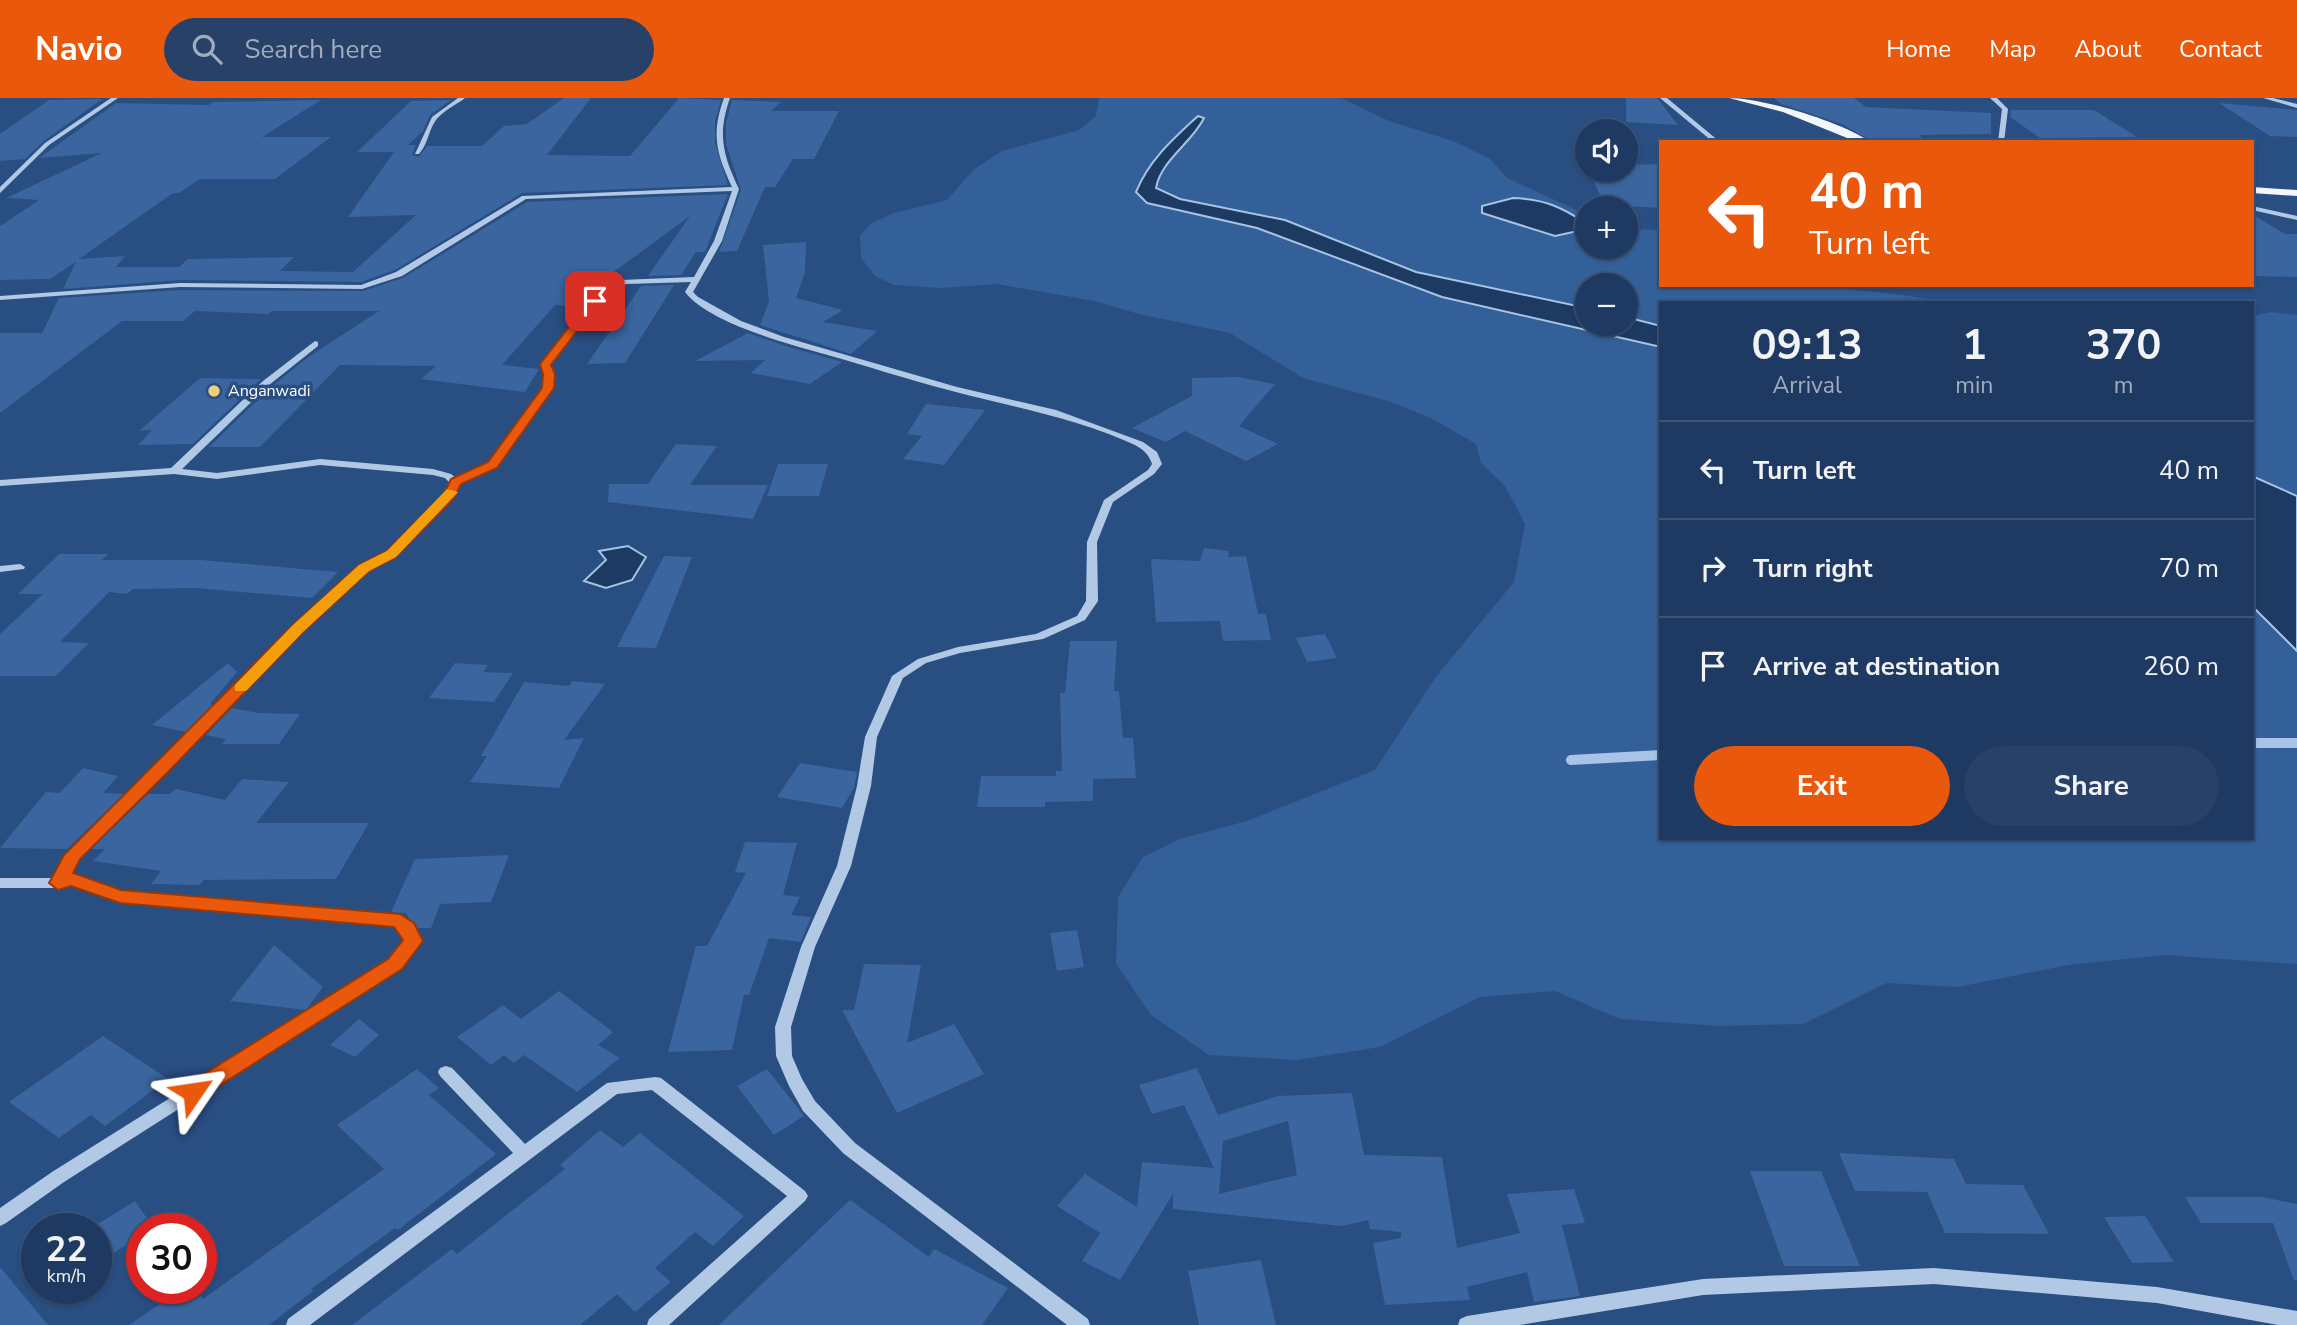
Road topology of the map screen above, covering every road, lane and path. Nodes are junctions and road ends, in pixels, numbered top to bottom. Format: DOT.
graph roads {
  1 [pos="115,98"];
  2 [pos="462,98"];
  3 [pos="727,98"];
  4 [pos="1663,98"];
  5 [pos="1734,98"];
  6 [pos="1993,98"];
  7 [pos="2266,98"];
  8 [pos="2297,106"];
  9 [pos="1715,140"];
  10 [pos="1861,140"];
  11 [pos="2001,140"];
  12 [pos="417,153"];
  13 [pos="736,189"];
  14 [pos="2254,190"];
  15 [pos="0,191"];
  16 [pos="2297,193"];
  17 [pos="2254,208"];
  18 [pos="2297,218"];
  19 [pos="695,279"];
  20 [pos="0,298"];
  21 [pos="315,344"];
  22 [pos="174,471"];
  23 [pos="455,482"];
  24 [pos="0,484"];
  25 [pos="20,567"];
  26 [pos="0,569"];
  27 [pos="0,883"];
  28 [pos="58,883"];
  29 [pos="446,1072"];
  30 [pos="524,1154"];
  31 [pos="0,1218"];
  32 [pos="2297,1320"];
  33 [pos="295,1325"];
  34 [pos="656,1325"];
  35 [pos="1081,1325"];
  36 [pos="1467,1325"];
  1 -- 15 [label="street"];
  2 -- 12 [label="street"];
  3 -- 13 [label="street"];
  4 -- 9 [label="street"];
  5 -- 10 [label="main road"];
  6 -- 11 [label="street"];
  7 -- 8 [label="street"];
  13 -- 19 [label="street"];
  13 -- 20 [label="street"];
  14 -- 16 [label="main road"];
  17 -- 18 [label="street"];
  19 -- 23 [label="street"];
  19 -- 35 [label="street"];
  21 -- 22 [label="street"];
  22 -- 23 [label="street"];
  22 -- 24 [label="street"];
  23 -- 28 [label="street"];
  25 -- 26 [label="street"];
  27 -- 28 [label="street"];
  28 -- 31 [label="street"];
  29 -- 30 [label="street"];
  30 -- 33 [label="street"];
  30 -- 34 [label="street"];
  32 -- 36 [label="street"];
}
